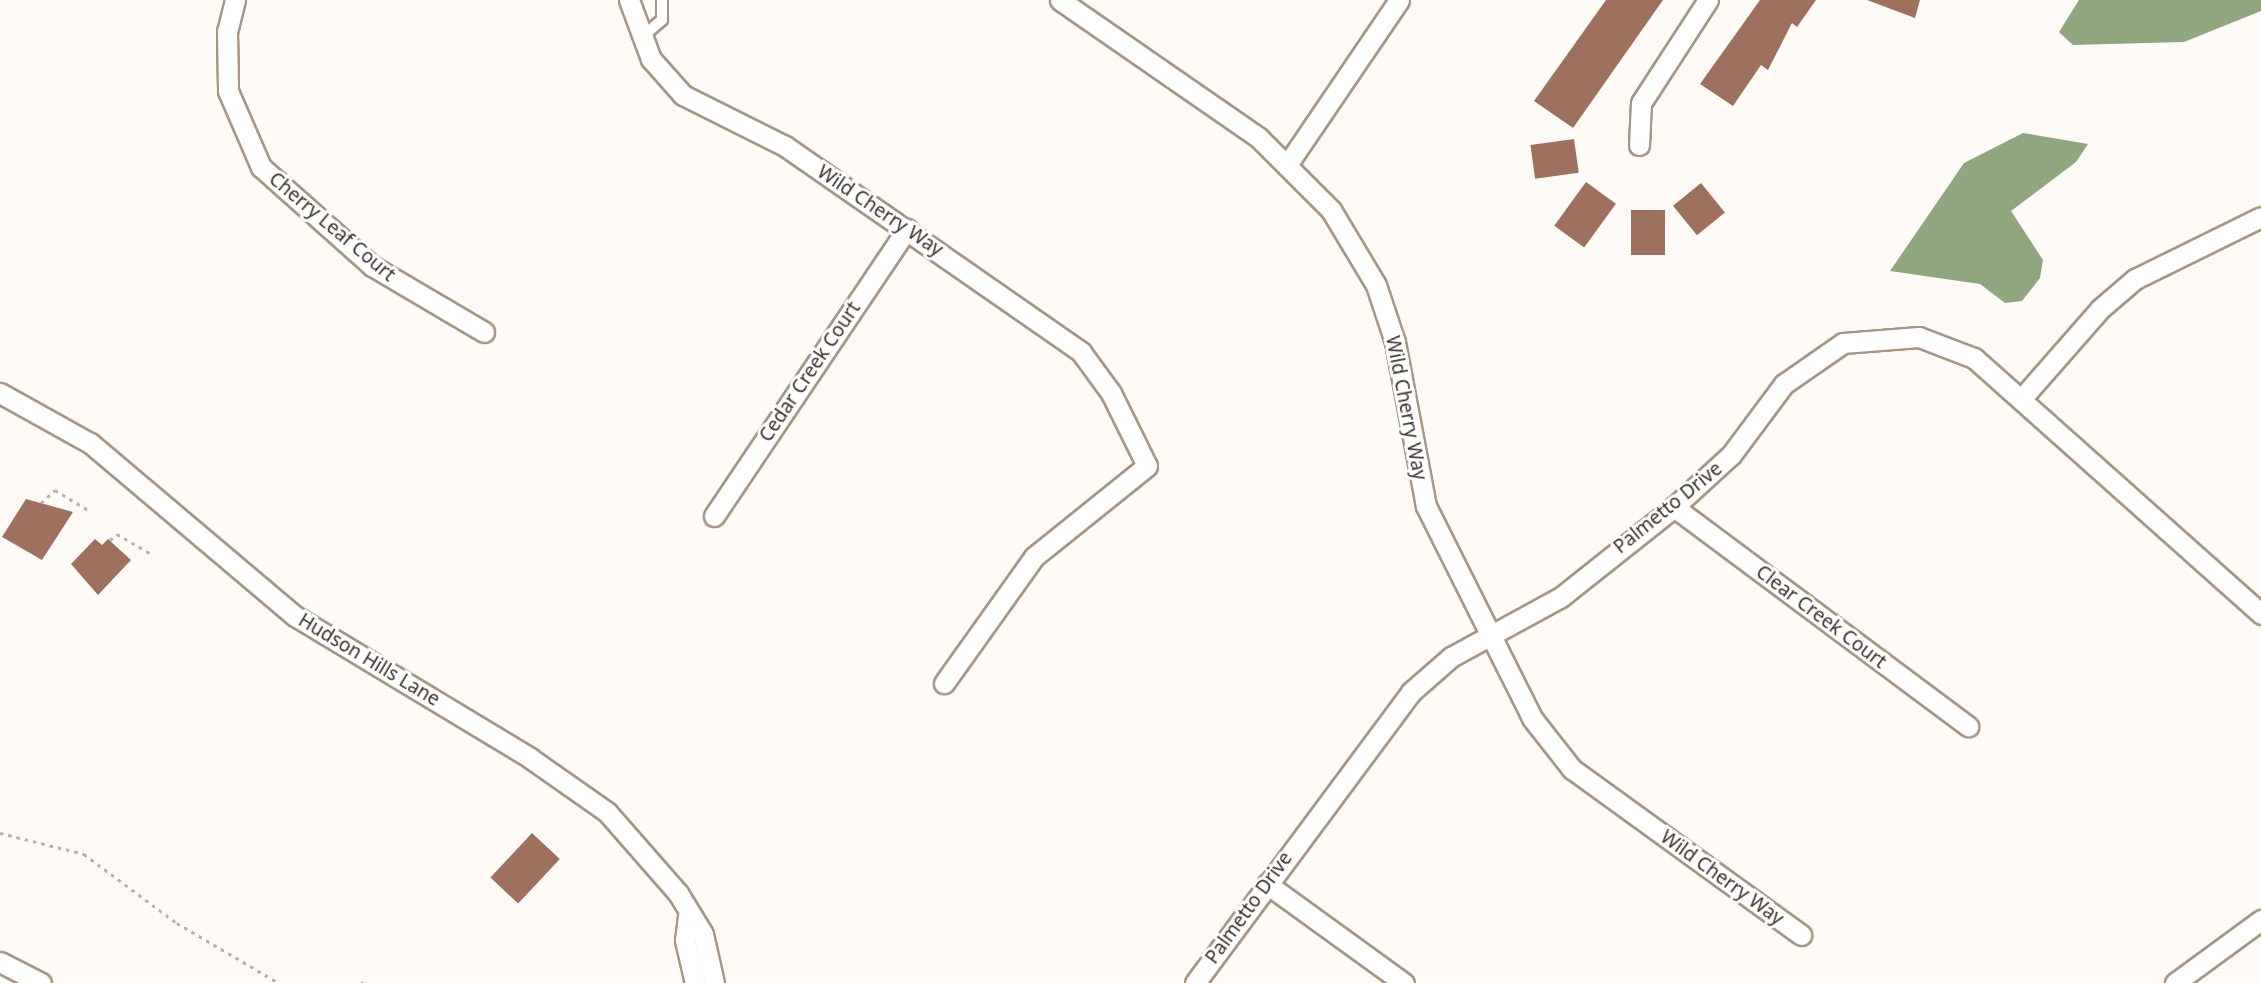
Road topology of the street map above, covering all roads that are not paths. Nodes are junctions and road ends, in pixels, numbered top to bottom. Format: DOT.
graph roads {
  1 [pos="236,0"];
  2 [pos="629,0"];
  3 [pos="662,0"];
  4 [pos="1399,0"];
  5 [pos="1708,0"];
  6 [pos="1069,2"];
  7 [pos="639,38"];
  8 [pos="1639,145"];
  9 [pos="1289,162"];
  10 [pos="2261,217"];
  11 [pos="907,229"];
  12 [pos="484,332"];
  13 [pos="0,393"];
  14 [pos="2023,397"];
  15 [pos="1674,507"];
  16 [pos="714,516"];
  17 [pos="2261,614"];
  18 [pos="1490,636"];
  19 [pos="944,683"];
  20 [pos="1968,726"];
  21 [pos="1267,884"];
  22 [pos="688,916"];
  23 [pos="2258,930"];
  24 [pos="1801,935"];
  25 [pos="0,962"];
  26 [pos="41,983"];
  27 [pos="695,983"];
  28 [pos="714,983"];
  29 [pos="1195,983"];
  30 [pos="1404,983"];
  31 [pos="2175,983"];
  1 -- 12 [label="street, Cherry Leaf Court"];
  2 -- 7 [label="street, Wild Cherry Way"];
  3 -- 7 [label="lane"];
  4 -- 9 [label="street"];
  5 -- 8 [label="street"];
  6 -- 9 [label="street, Wild Cherry Way"];
  7 -- 11 [label="street, Wild Cherry Way"];
  9 -- 18 [label="street, Wild Cherry Way"];
  10 -- 14 [label="street"];
  11 -- 16 [label="street, Cedar Creek Court"];
  11 -- 19 [label="street, Wild Cherry Way"];
  13 -- 22 [label="street, Hudson Hills Lane"];
  14 -- 15 [label="street, Palmetto Drive"];
  14 -- 17 [label="street, Palmetto Drive"];
  15 -- 18 [label="street, Palmetto Drive"];
  15 -- 20 [label="street, Clear Creek Court"];
  18 -- 21 [label="street, Palmetto Drive"];
  18 -- 24 [label="street, Wild Cherry Way"];
  21 -- 29 [label="street, Palmetto Drive"];
  21 -- 30 [label="street"];
  22 -- 27 [label="street, Hudson Hills Lane"];
  22 -- 28 [label="street, Hudson Hills Lane"];
  23 -- 31 [label="street"];
  25 -- 26 [label="street"];
}
